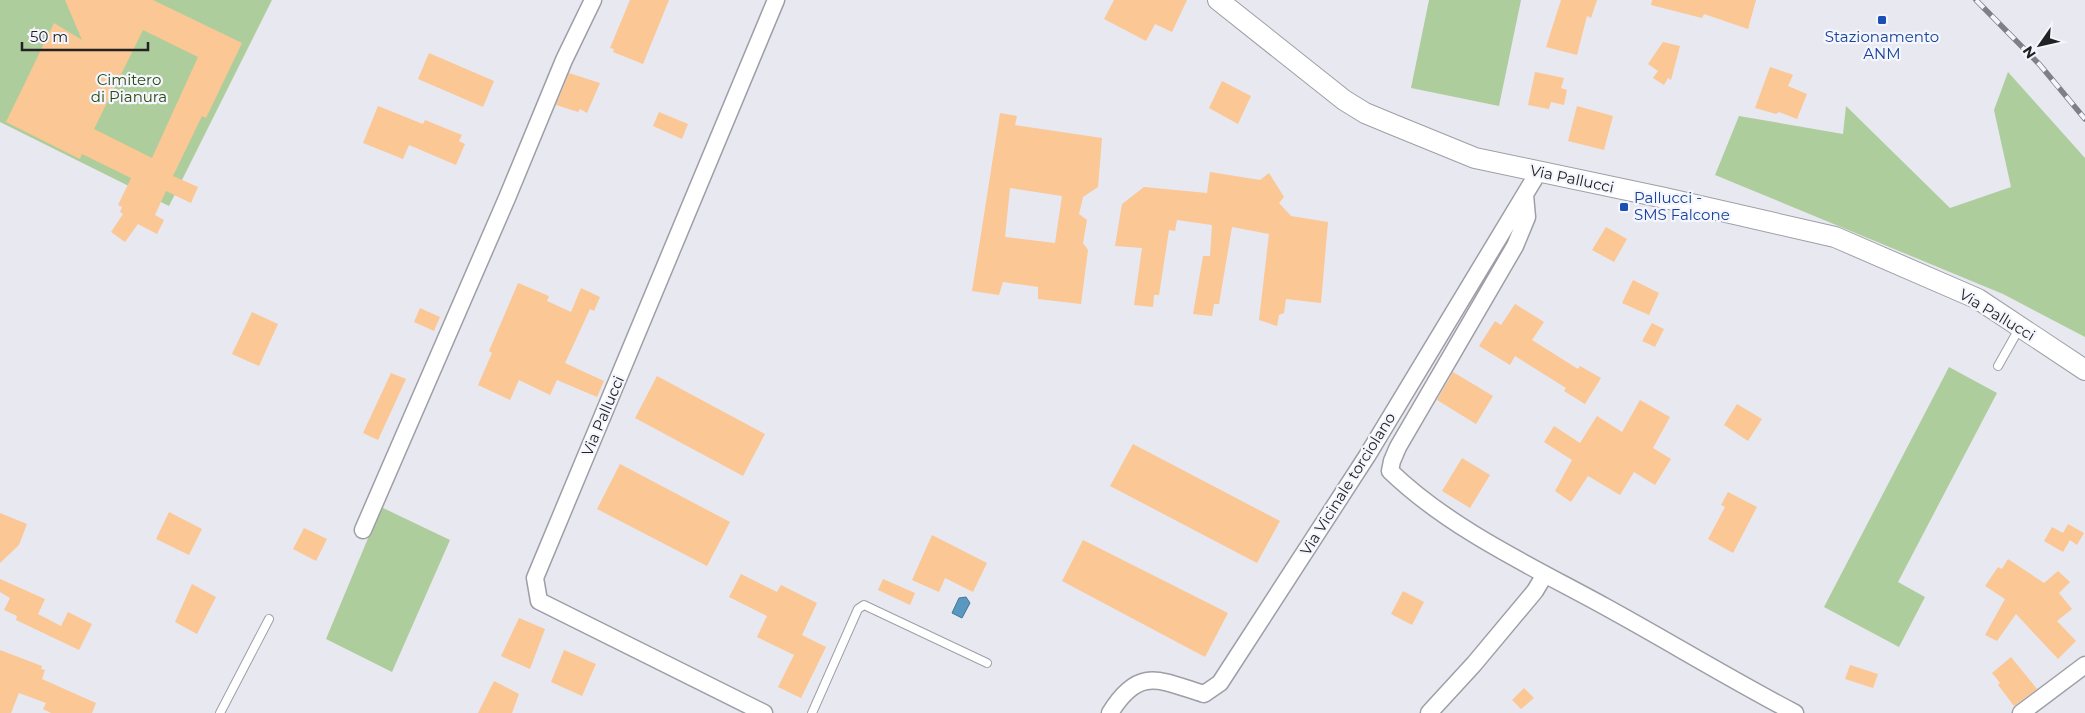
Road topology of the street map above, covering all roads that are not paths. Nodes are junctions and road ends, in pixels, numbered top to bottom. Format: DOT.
graph roads {
  1 [pos="593,0"];
  2 [pos="776,0"];
  3 [pos="1218,0"];
  4 [pos="1539,172"];
  5 [pos="1525,195"];
  6 [pos="2020,327"];
  7 [pos="1998,366"];
  8 [pos="2085,370"];
  9 [pos="1367,456"];
  10 [pos="1390,472"];
  11 [pos="364,530"];
  12 [pos="1544,576"];
  13 [pos="269,619"];
  14 [pos="987,663"];
  15 [pos="2085,665"];
  16 [pos="220,713"];
  17 [pos="764,713"];
  18 [pos="812,713"];
  19 [pos="1110,713"];
  20 [pos="1429,713"];
  21 [pos="1795,713"];
  22 [pos="2021,713"];
  1 -- 11 [label="street"];
  2 -- 17 [label="street, Via Pallucci"];
  3 -- 4 [label="street, Via Pallucci"];
  4 -- 5 [label="street, Via Vicinale torciolano"];
  4 -- 6 [label="street, Via Pallucci"];
  5 -- 9 [label="street, Via Vicinale torciolano"];
  5 -- 10 [label="street"];
  6 -- 7 [label="lane"];
  6 -- 8 [label="street, Via Pallucci"];
  9 -- 10 [label="street"];
  9 -- 19 [label="street, Via Vicinale torciolano"];
  10 -- 12 [label="street"];
  12 -- 20 [label="street"];
  12 -- 21 [label="street"];
  13 -- 16 [label="lane"];
  14 -- 18 [label="lane"];
  15 -- 22 [label="street"];
}
